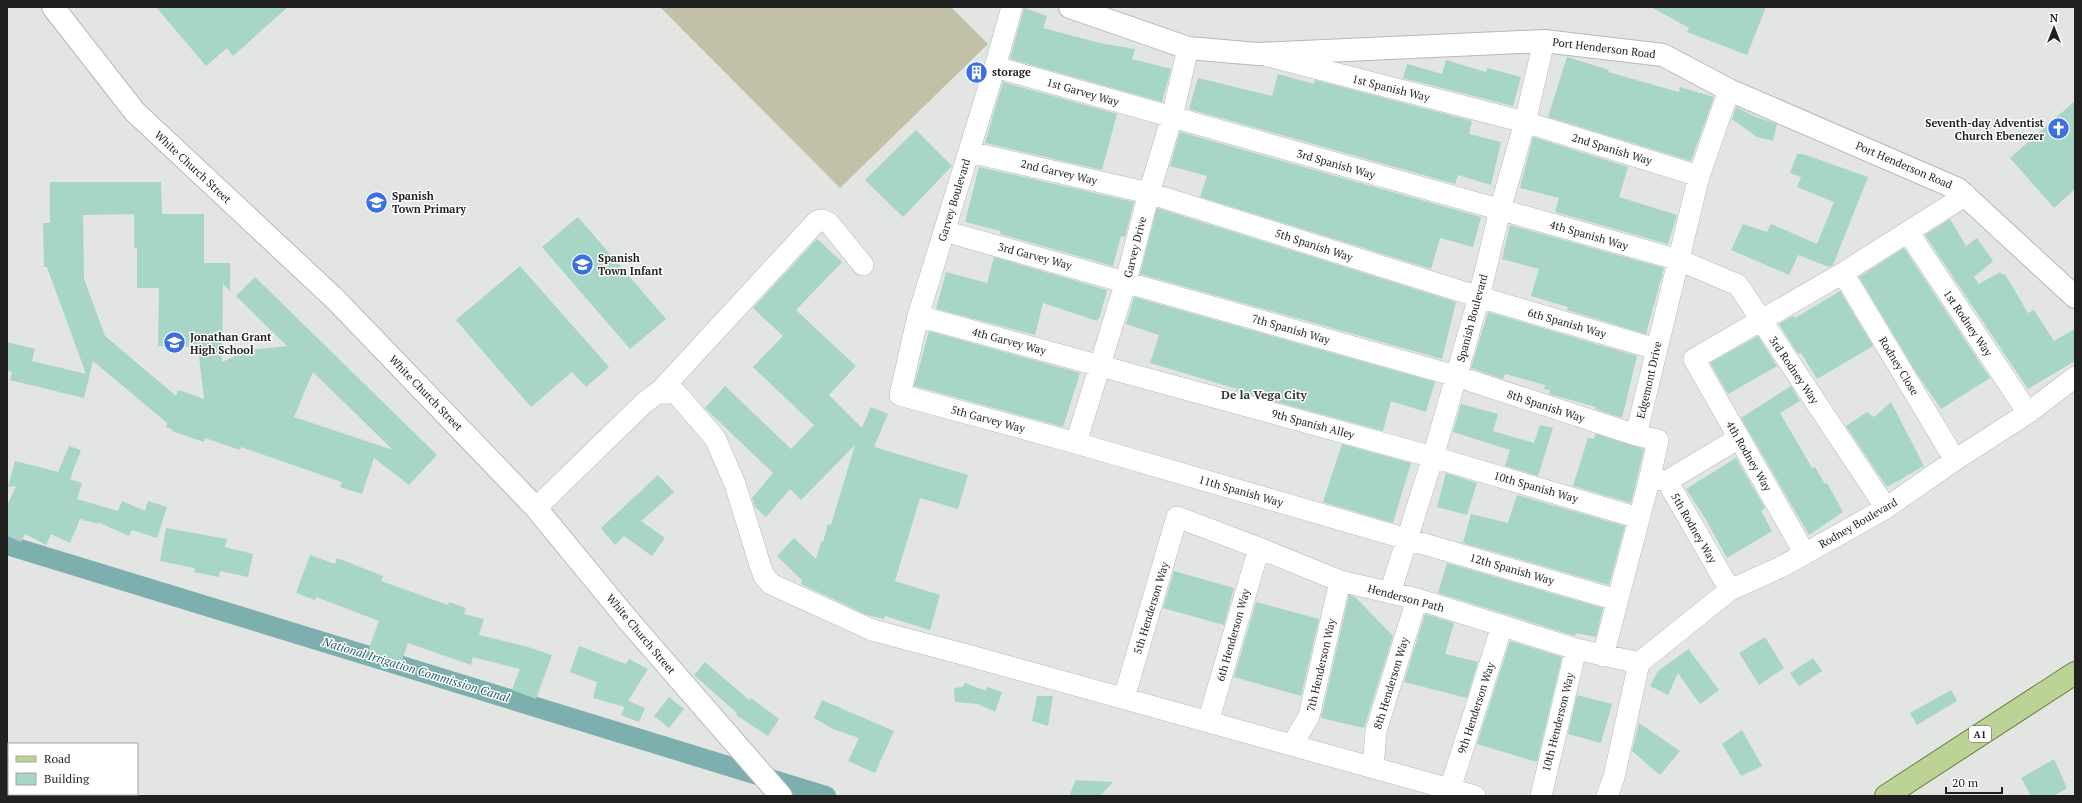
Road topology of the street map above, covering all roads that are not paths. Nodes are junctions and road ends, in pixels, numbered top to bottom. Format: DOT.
graph roads {
  1 [pos="52,7"];
  2 [pos="1012,7"];
  3 [pos="1070,7"];
  4 [pos="1544,41"];
  5 [pos="1188,48"];
  6 [pos="1258,54"];
  7 [pos="995,67"];
  8 [pos="1729,90"];
  9 [pos="1172,117"];
  10 [pos="1525,122"];
  11 [pos="969,152"];
  12 [pos="1699,176"];
  13 [pos="1149,193"];
  14 [pos="1966,196"];
  15 [pos="1500,210"];
  16 [pos="944,231"];
  17 [pos="1908,232"];
  18 [pos="1679,260"];
  19 [pos="863,265"];
  20 [pos="1843,273"];
  21 [pos="1126,281"];
  22 [pos="1479,297"];
  23 [pos="2075,297"];
  24 [pos="918,316"];
  25 [pos="1761,319"];
  26 [pos="1656,349"];
  27 [pos="1100,366"];
  28 [pos="1456,376"];
  29 [pos="2075,376"];
  30 [pos="660,391"];
  31 [pos="900,394"];
  32 [pos="2028,414"];
  33 [pos="1636,435"];
  34 [pos="1739,438"];
  35 [pos="1076,443"];
  36 [pos="1433,457"];
  37 [pos="1955,460"];
  38 [pos="1659,479"];
  39 [pos="536,508"];
  40 [pos="1886,508"];
  41 [pos="1177,517"];
  42 [pos="1639,518"];
  43 [pos="1407,538"];
  44 [pos="1259,548"];
  45 [pos="1805,554"];
  46 [pos="1340,582"];
  47 [pos="1730,590"];
  48 [pos="1390,593"];
  49 [pos="1417,599"];
  50 [pos="1618,600"];
  51 [pos="1502,626"];
  52 [pos="1576,649"];
  53 [pos="1603,656"];
  54 [pos="1640,664"];
  55 [pos="2075,673"];
  56 [pos="1124,698"];
  57 [pos="1208,722"];
  58 [pos="1292,745"];
  59 [pos="1373,768"];
  60 [pos="1450,789"];
  61 [pos="781,796"];
  62 [pos="1475,796"];
  63 [pos="1541,796"];
  64 [pos="1607,796"];
  65 [pos="1886,796"];
  1 -- 39 [label="street, White Church Street"];
  2 -- 7 [label="street, Garvey Boulevard"];
  3 -- 5 [label="street, Port Henderson Road"];
  4 -- 6 [label="street, Port Henderson Road"];
  4 -- 8 [label="street, Port Henderson Road"];
  4 -- 10 [label="street, Spanish Boulevard"];
  5 -- 6 [label="street, Port Henderson Road"];
  5 -- 9 [label="street, Garvey Drive"];
  6 -- 10 [label="street, 1st Spanish Way"];
  7 -- 9 [label="street, 1st Garvey Way"];
  7 -- 11 [label="street, Garvey Boulevard"];
  8 -- 12 [label="street, Edgemont Drive"];
  8 -- 14 [label="street, Port Henderson Road"];
  9 -- 13 [label="street, Garvey Drive"];
  9 -- 15 [label="street, 3rd Spanish Way"];
  10 -- 12 [label="street, 2nd Spanish Way"];
  10 -- 15 [label="street, Spanish Boulevard"];
  11 -- 13 [label="street, 2nd Garvey Way"];
  11 -- 16 [label="street, Garvey Boulevard"];
  12 -- 18 [label="street, Edgemont Drive"];
  13 -- 21 [label="street, Garvey Drive"];
  13 -- 22 [label="street, 5th Spanish Way"];
  14 -- 17 [label="street"];
  14 -- 23 [label="street, Port Henderson Road"];
  15 -- 18 [label="street, 4th Spanish Way"];
  15 -- 22 [label="street, Spanish Boulevard"];
  16 -- 21 [label="street, 3rd Garvey Way"];
  16 -- 24 [label="street, Garvey Boulevard"];
  17 -- 20 [label="street"];
  17 -- 32 [label="street, 1st Rodney Way"];
  18 -- 25 [label="street, 3rd Rodney Way"];
  18 -- 26 [label="street, Edgemont Drive"];
  19 -- 30 [label="street"];
  20 -- 25 [label="street"];
  20 -- 37 [label="street, Rodney Close"];
  21 -- 27 [label="street, Garvey Drive"];
  21 -- 28 [label="street, 7th Spanish Way"];
  22 -- 26 [label="street, 6th Spanish Way"];
  22 -- 28 [label="street, Spanish Boulevard"];
  24 -- 27 [label="street, 4th Garvey Way"];
  24 -- 31 [label="street, Garvey Boulevard"];
  25 -- 34 [label="street, 4th Rodney Way"];
  25 -- 40 [label="street, 3rd Rodney Way"];
  26 -- 33 [label="street, Edgemont Drive"];
  27 -- 35 [label="street, Garvey Drive"];
  27 -- 36 [label="street, 9th Spanish Alley"];
  28 -- 33 [label="street, 8th Spanish Way"];
  28 -- 36 [label="street, Spanish Boulevard"];
  29 -- 32 [label="street, Rodney Boulevard"];
  30 -- 39 [label="street"];
  30 -- 56 [label="street"];
  31 -- 35 [label="street, 5th Garvey Way"];
  32 -- 37 [label="street, Rodney Boulevard"];
  33 -- 38 [label="street"];
  34 -- 38 [label="street"];
  34 -- 45 [label="street, 4th Rodney Way"];
  35 -- 43 [label="street, 11th Spanish Way"];
  36 -- 42 [label="street, 10th Spanish Way"];
  36 -- 43 [label="street, Spanish Boulevard"];
  37 -- 40 [label="street, Rodney Boulevard"];
  38 -- 42 [label="street"];
  38 -- 47 [label="street, 5th Rodney Way"];
  39 -- 61 [label="street, White Church Street"];
  40 -- 45 [label="street, Rodney Boulevard"];
  41 -- 44 [label="street, Henderson Path"];
  41 -- 56 [label="street, 5th Henderson Way"];
  42 -- 50 [label="street"];
  43 -- 48 [label="street, Spanish Boulevard"];
  43 -- 50 [label="street, 12th Spanish Way"];
  44 -- 46 [label="street, Henderson Path"];
  44 -- 57 [label="street, 6th Henderson Way"];
  45 -- 47 [label="street, Rodney Boulevard"];
  46 -- 48 [label="street, Henderson Path"];
  46 -- 58 [label="street, 7th Henderson Way"];
  47 -- 54 [label="street, Rodney Boulevard"];
  48 -- 49 [label="street, Henderson Path"];
  49 -- 51 [label="street, Henderson Path"];
  49 -- 59 [label="street, 8th Henderson Way"];
  50 -- 53 [label="street"];
  51 -- 52 [label="street, Henderson Path"];
  51 -- 60 [label="street, 9th Henderson Way"];
  52 -- 53 [label="street, Henderson Path"];
  52 -- 63 [label="street, 10th Henderson Way"];
  53 -- 54 [label="street, Henderson Path"];
  54 -- 64 [label="street"];
  55 -- 65 [label="main road, A1"];
  56 -- 57 [label="street"];
  57 -- 58 [label="street"];
  58 -- 59 [label="street"];
  59 -- 60 [label="street"];
  60 -- 62 [label="street"];
}
